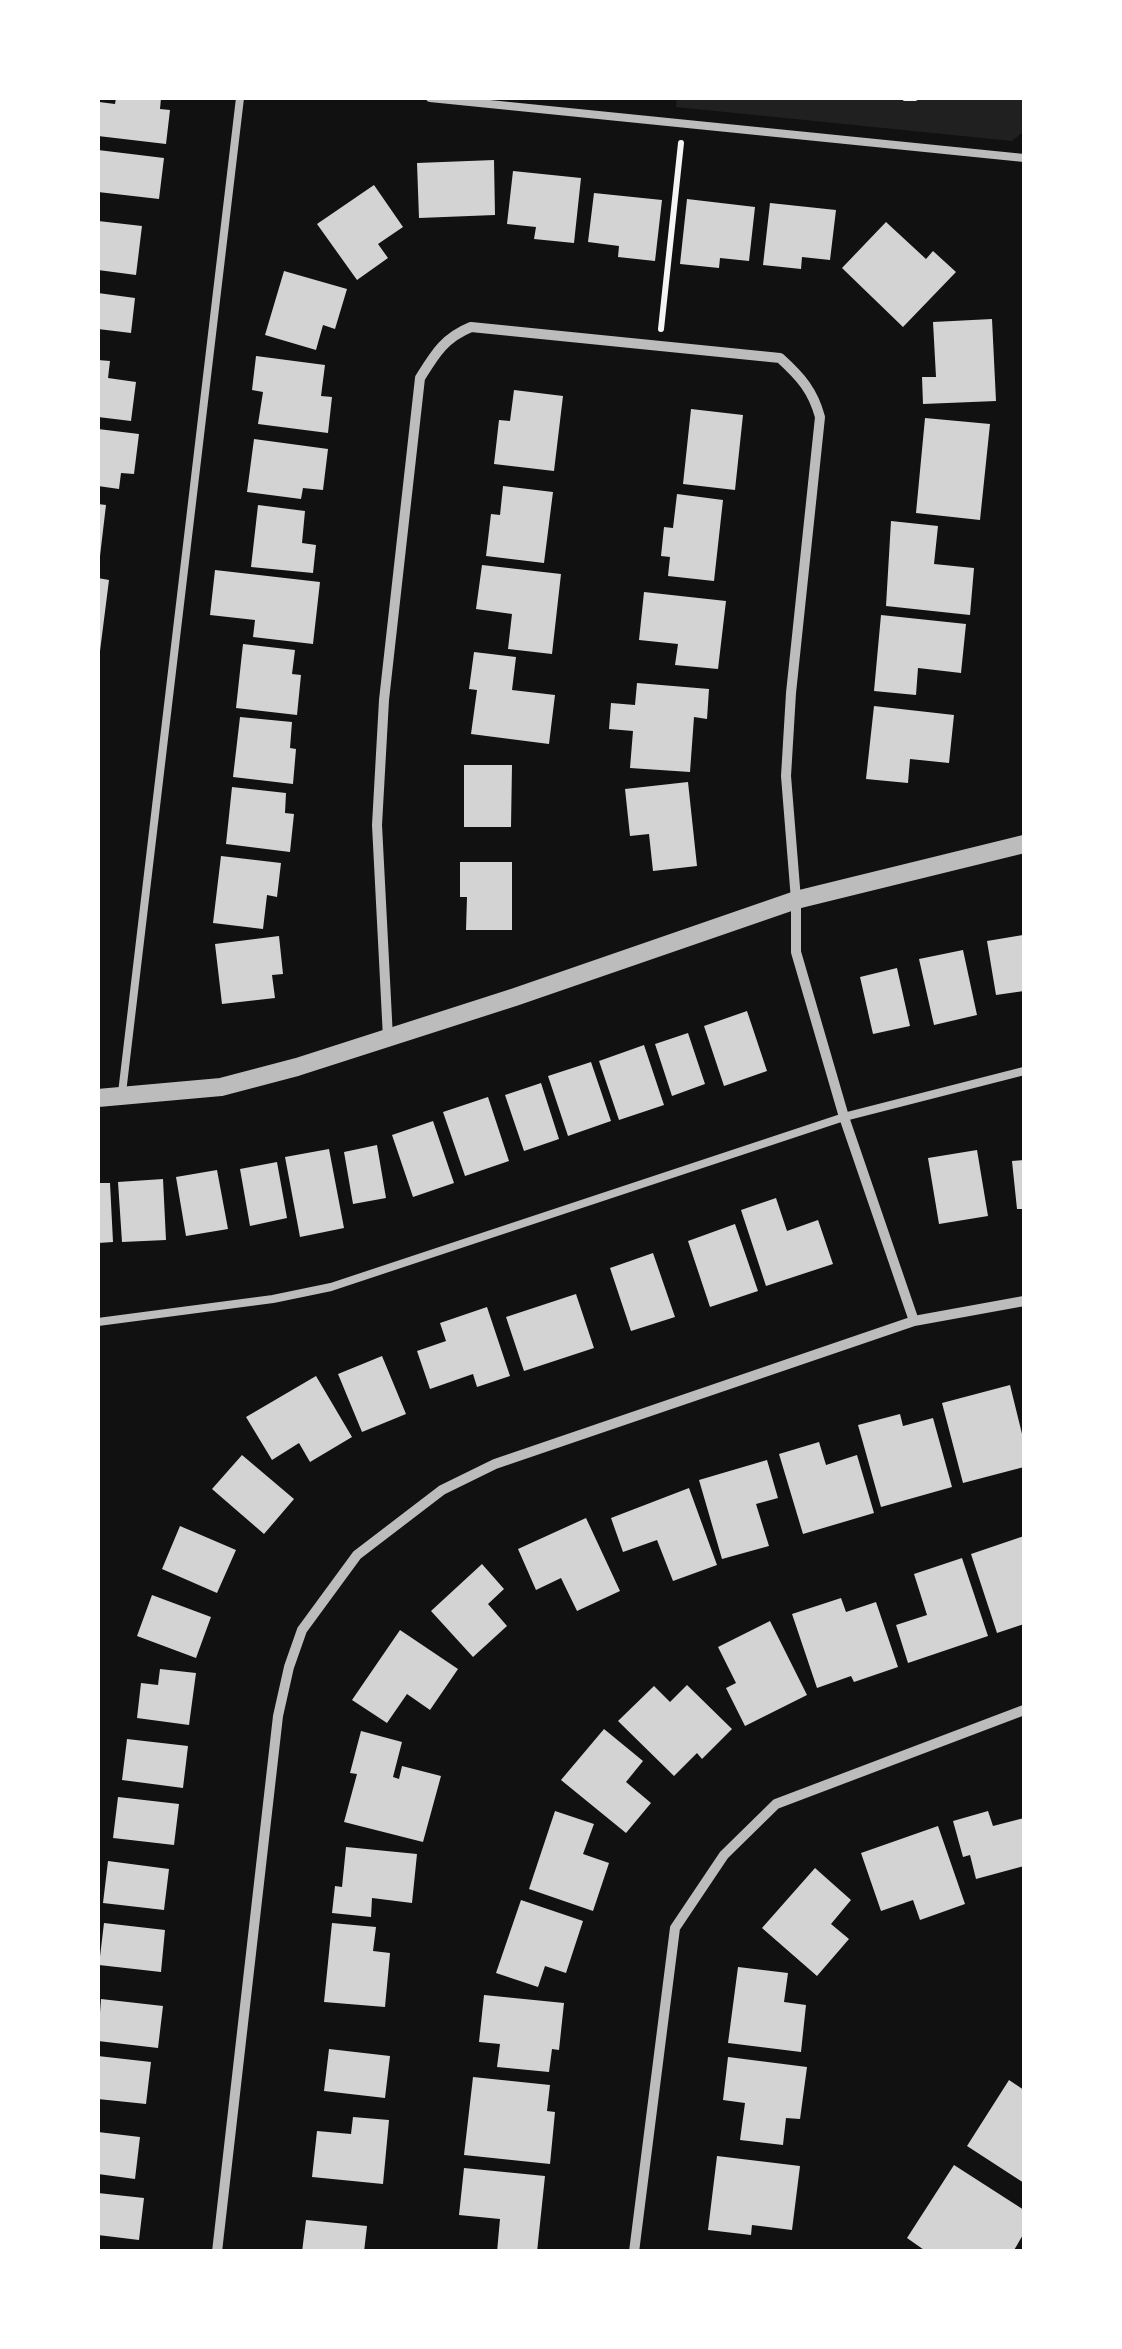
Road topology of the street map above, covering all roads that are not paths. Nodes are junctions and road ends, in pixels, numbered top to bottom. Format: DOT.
graph roads {
  1 [pos="240,98"];
  2 [pos="430,98"];
  3 [pos="1024,158"];
  4 [pos="1024,844"];
  5 [pos="796,900"];
  6 [pos="388,1039"];
  7 [pos="1024,1071"];
  8 [pos="98,1098"];
  9 [pos="122,1098"];
  10 [pos="844,1117"];
  11 [pos="1024,1301"];
  12 [pos="914,1321"];
  13 [pos="98,1322"];
  14 [pos="1024,1710"];
  15 [pos="217,2252"];
  16 [pos="634,2252"];
  1 -- 9 [label="lane"];
  2 -- 3 [label="lane"];
  4 -- 5 [label="street"];
  5 -- 6 [label="street"];
  5 -- 6 [label="street"];
  5 -- 10 [label="street"];
  6 -- 9 [label="street"];
  7 -- 10 [label="lane"];
  8 -- 9 [label="street"];
  10 -- 12 [label="street"];
  10 -- 13 [label="lane"];
  11 -- 12 [label="street"];
  12 -- 15 [label="street"];
  14 -- 16 [label="street"];
}
